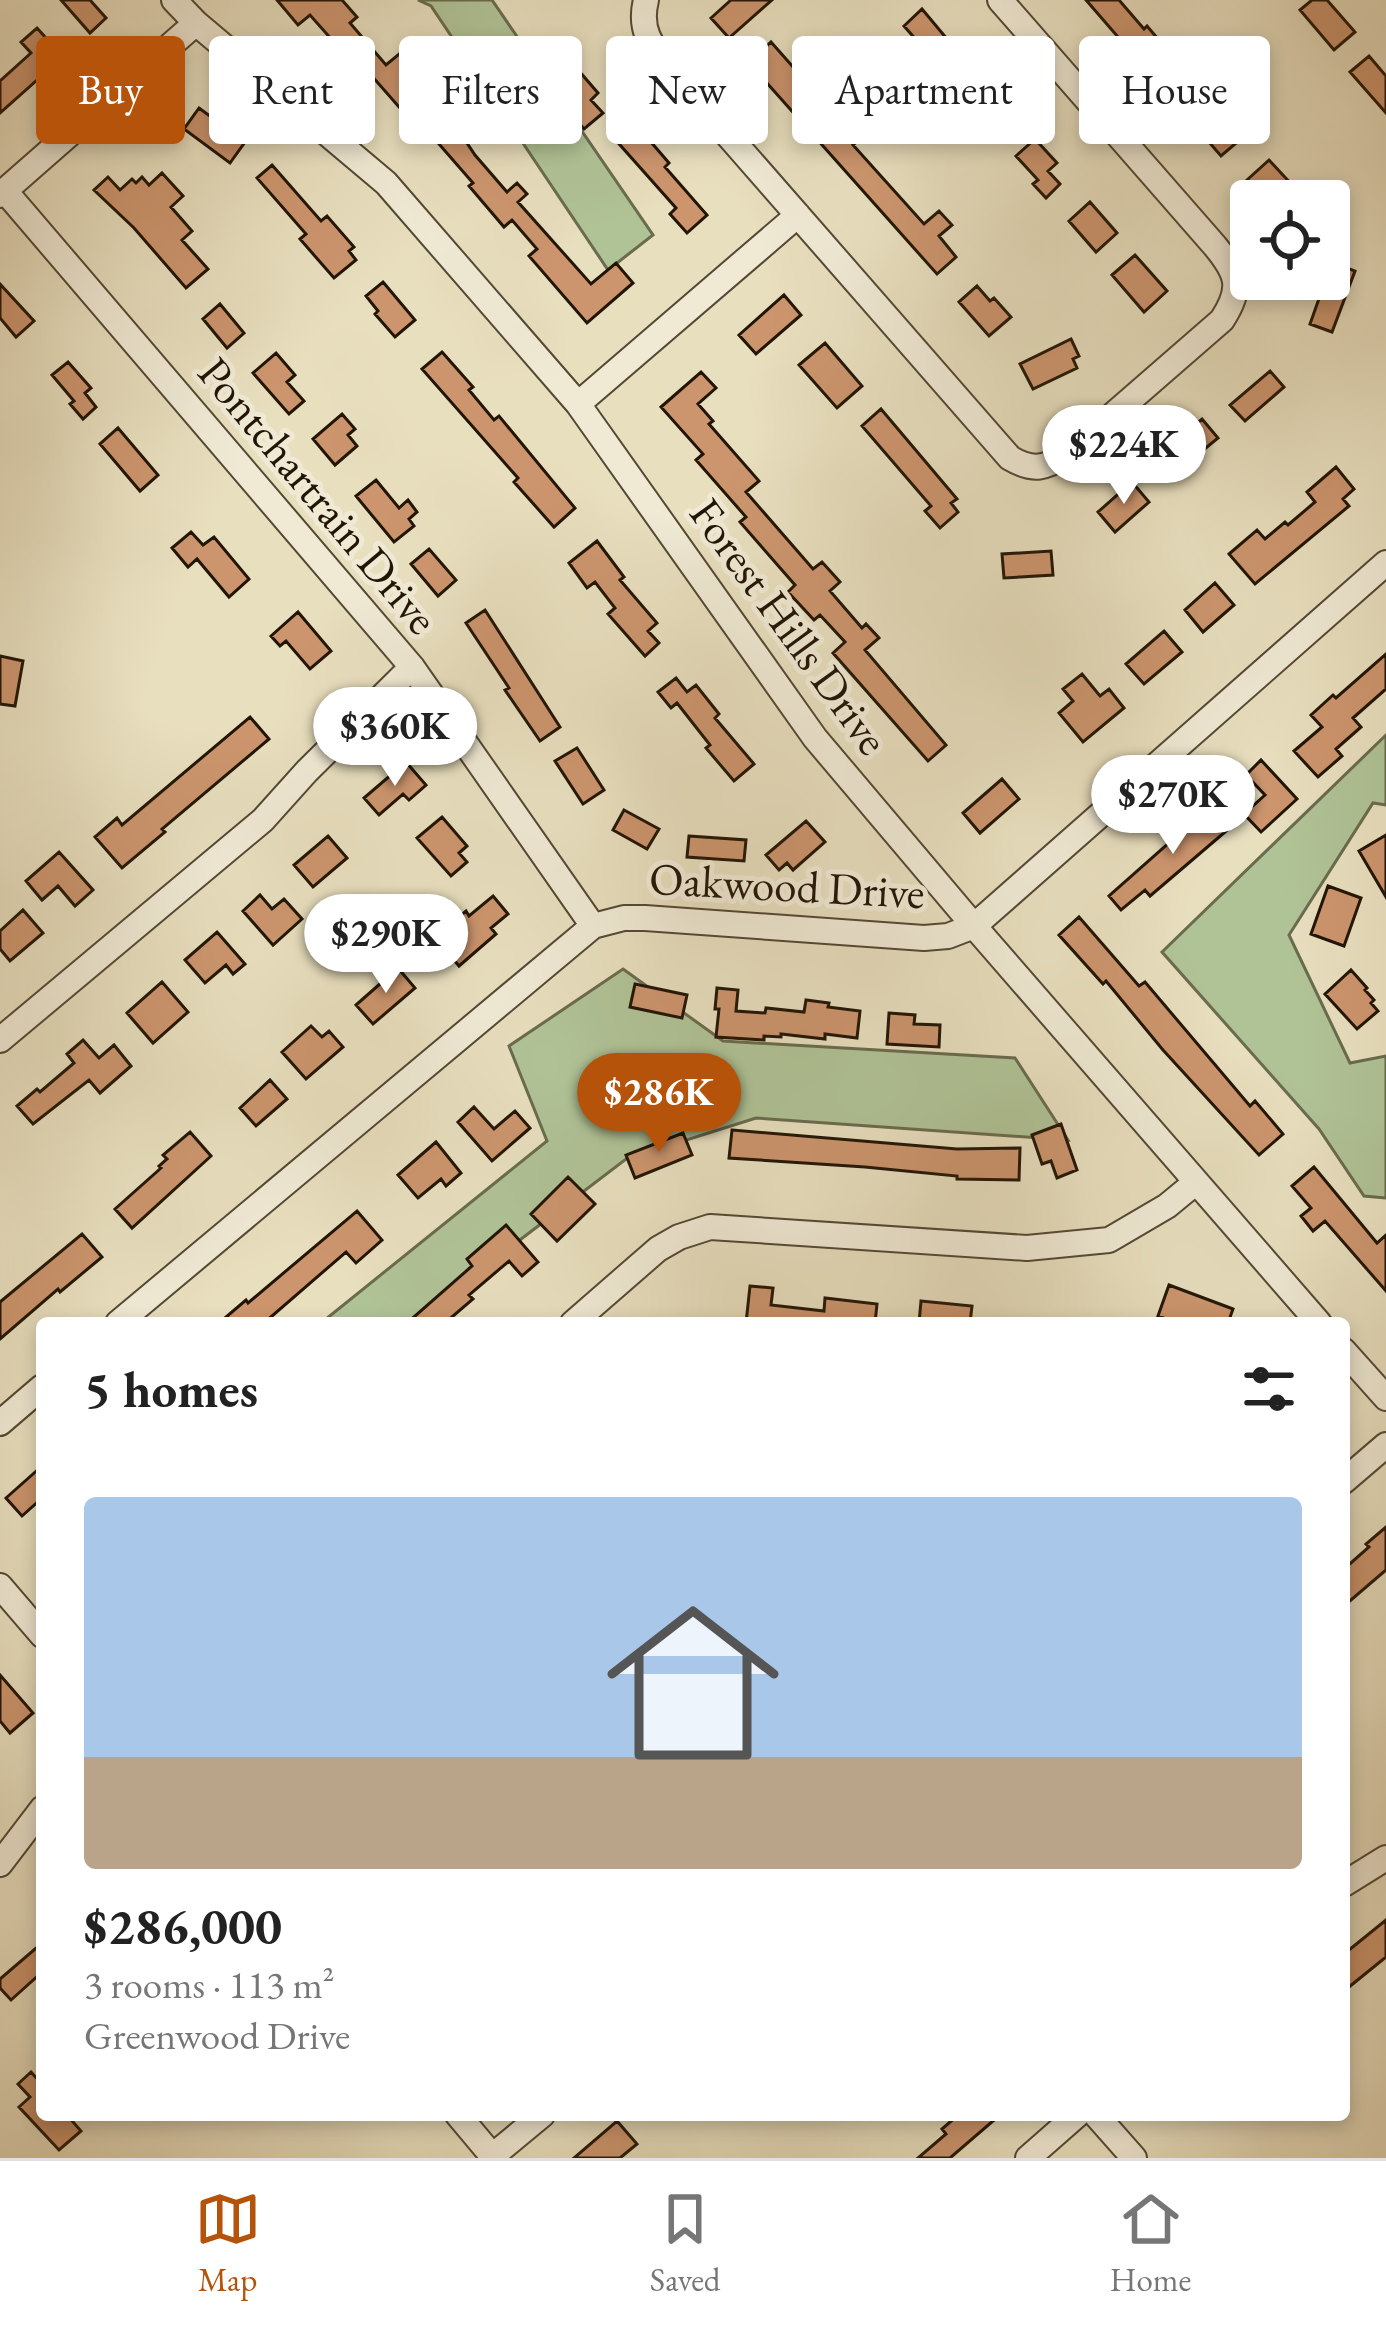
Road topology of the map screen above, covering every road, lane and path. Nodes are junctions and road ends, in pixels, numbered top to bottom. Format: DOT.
graph roads {
  1 [pos="174,0"];
  2 [pos="646,0"];
  3 [pos="1000,0"];
  4 [pos="196,23"];
  5 [pos="3,193"];
  6 [pos="798,215"];
  7 [pos="578,404"];
  8 [pos="1386,563"];
  9 [pos="412,668"];
  10 [pos="593,926"];
  11 [pos="974,926"];
  12 [pos="0,1040"];
  13 [pos="1195,1183"];
  14 [pos="125,1317"];
  15 [pos="580,1317"];
  16 [pos="1314,1317"];
  17 [pos="1350,1358"];
  18 [pos="36,1392"];
  19 [pos="1386,1398"];
  20 [pos="0,1423"];
  21 [pos="1386,1445"];
  22 [pos="1350,1476"];
  23 [pos="0,1586"];
  24 [pos="36,1628"];
  25 [pos="36,1817"];
  26 [pos="1386,1858"];
  27 [pos="0,1864"];
  28 [pos="1350,1880"];
  29 [pos="463,2121"];
  30 [pos="535,2121"];
  31 [pos="1070,2121"];
  32 [pos="1101,2121"];
  33 [pos="492,2157"];
  34 [pos="1028,2158"];
  35 [pos="1134,2158"];
  1 -- 4 [label="street, Forest Hills Drive"];
  2 -- 6 [label="street"];
  3 -- 6 [label="street"];
  4 -- 5 [label="street"];
  4 -- 7 [label="street, Forest Hills Drive"];
  5 -- 9 [label="street, Pontchartrain Drive"];
  6 -- 7 [label="street"];
  7 -- 11 [label="street, Forest Hills Drive"];
  8 -- 11 [label="street, Oakwood Drive"];
  9 -- 10 [label="street, Pontchartrain Drive"];
  9 -- 12 [label="street"];
  10 -- 11 [label="street, Oakwood Drive"];
  10 -- 14 [label="street, Oakwood Drive"];
  11 -- 13 [label="street, Forest Hills Drive"];
  13 -- 15 [label="street"];
  13 -- 16 [label="street, Forest Hills Drive"];
  17 -- 19 [label="street"];
  18 -- 20 [label="street"];
  21 -- 22 [label="street"];
  23 -- 24 [label="street"];
  25 -- 27 [label="street"];
  26 -- 28 [label="street"];
  29 -- 33 [label="street"];
  30 -- 33 [label="street"];
  31 -- 34 [label="street"];
  32 -- 35 [label="street"];
}
